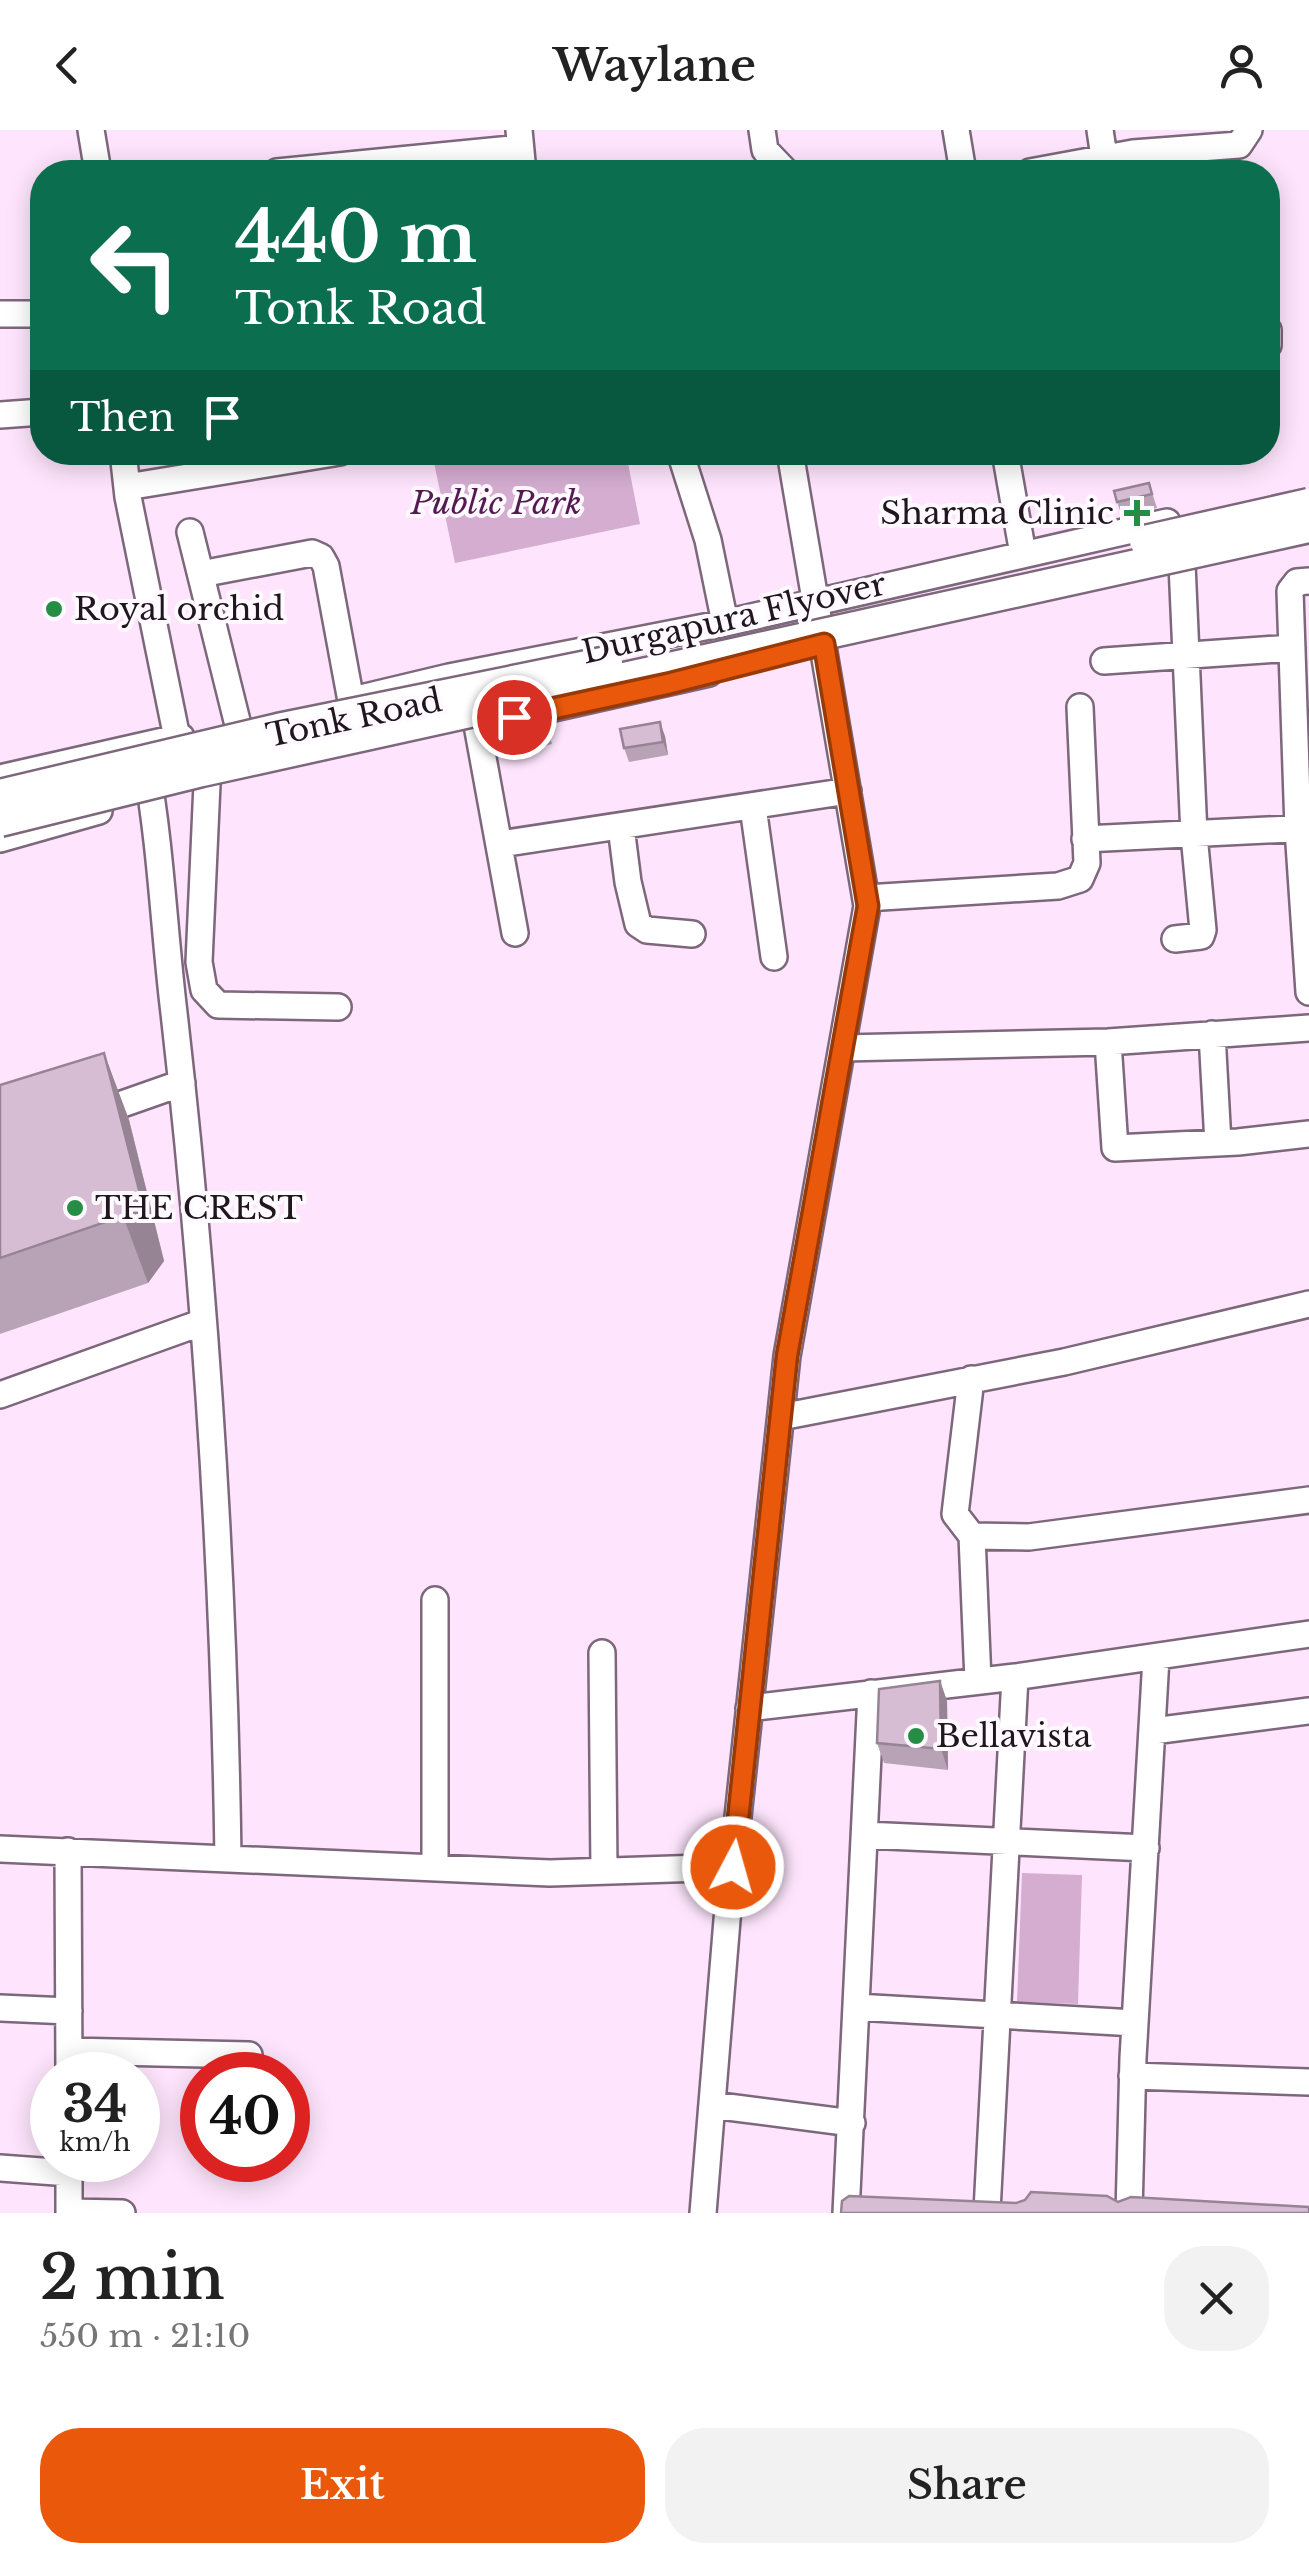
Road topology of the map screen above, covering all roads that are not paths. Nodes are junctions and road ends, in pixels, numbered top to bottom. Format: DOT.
graph roads {
  1 [pos="91,130"];
  2 [pos="762,130"];
  3 [pos="956,130"];
  4 [pos="1100,130"];
  5 [pos="1248,130"];
  6 [pos="520,150"];
  7 [pos="1104,158"];
  8 [pos="96,160"];
  9 [pos="410,160"];
  10 [pos="775,160"];
  11 [pos="961,160"];
  12 [pos="1093,160"];
  13 [pos="0,314"];
  14 [pos="30,314"];
  15 [pos="30,413"];
  16 [pos="0,415"];
  17 [pos="124,465"];
  18 [pos="258,465"];
  19 [pos="684,465"];
  20 [pos="792,465"];
  21 [pos="1008,465"];
  22 [pos="126,486"];
  23 [pos="1309,490"];
  24 [pos="1309,504"];
  25 [pos="1309,527"];
  26 [pos="190,532"];
  27 [pos="1309,541"];
  28 [pos="1023,554"];
  29 [pos="1182,564"];
  30 [pos="200,574"];
  31 [pos="1309,580"];
  32 [pos="818,602"];
  33 [pos="725,623"];
  34 [pos="824,644"];
  35 [pos="1292,648"];
  36 [pos="1186,655"];
  37 [pos="1104,662"];
  38 [pos="351,701"];
  39 [pos="1080,707"];
  40 [pos="238,725"];
  41 [pos="477,725"];
  42 [pos="177,738"];
  43 [pos="142,746"];
  44 [pos="0,778"];
  45 [pos="206,784"];
  46 [pos="848,792"];
  47 [pos="0,795"];
  48 [pos="152,796"];
  49 [pos="753,807"];
  50 [pos="0,820"];
  51 [pos="622,826"];
  52 [pos="1304,828"];
  53 [pos="1194,836"];
  54 [pos="0,839"];
  55 [pos="1085,839"];
  56 [pos="500,844"];
  57 [pos="866,898"];
  58 [pos="514,933"];
  59 [pos="692,934"];
  60 [pos="1174,939"];
  61 [pos="774,957"];
  62 [pos="1309,992"];
  63 [pos="338,1007"];
  64 [pos="1309,1028"];
  65 [pos="1212,1034"];
  66 [pos="1108,1042"];
  67 [pos="843,1048"];
  68 [pos="182,1082"];
  69 [pos="76,1119"];
  70 [pos="1309,1134"];
  71 [pos="1218,1143"];
  72 [pos="1309,1304"];
  73 [pos="203,1322"];
  74 [pos="971,1379"];
  75 [pos="0,1395"];
  76 [pos="781,1417"];
  77 [pos="1309,1500"];
  78 [pos="972,1536"];
  79 [pos="435,1600"];
  80 [pos="1309,1634"];
  81 [pos="602,1652"];
  82 [pos="1156,1658"];
  83 [pos="1015,1677"];
  84 [pos="978,1680"];
  85 [pos="870,1693"];
  86 [pos="750,1708"];
  87 [pos="1309,1711"];
  88 [pos="1152,1731"];
  89 [pos="865,1835"];
  90 [pos="1009,1841"];
  91 [pos="1146,1848"];
  92 [pos="0,1849"];
  93 [pos="68,1851"];
  94 [pos="228,1858"];
  95 [pos="733,1867"];
  96 [pos="435,1868"];
  97 [pos="604,1871"];
  98 [pos="856,2007"];
  99 [pos="0,2008"];
  100 [pos="68,2011"];
  101 [pos="999,2017"];
  102 [pos="1135,2023"];
  103 [pos="69,2052"];
  104 [pos="1132,2076"];
  105 [pos="1309,2082"];
  106 [pos="712,2105"];
  107 [pos="852,2123"];
  108 [pos="30,2167"];
  109 [pos="0,2168"];
  110 [pos="69,2182"];
  111 [pos="852,2209"];
  112 [pos="988,2211"];
  113 [pos="69,2212"];
  114 [pos="122,2213"];
  115 [pos="703,2213"];
  116 [pos="1129,2213"];
  1 -- 8 [label="street"];
  2 -- 10 [label="street"];
  3 -- 11 [label="street"];
  4 -- 7 [label="street"];
  5 -- 7 [label="street"];
  6 -- 9 [label="street"];
  7 -- 12 [label="street"];
  13 -- 14 [label="street"];
  15 -- 16 [label="street"];
  17 -- 22 [label="street"];
  18 -- 22 [label="street"];
  19 -- 33 [label="street"];
  20 -- 32 [label="street"];
  21 -- 28 [label="street"];
  22 -- 42 [label="street"];
  23 -- 28 [label="street, Tonk Road"];
  24 -- 47 [label="main road, Durgapura Flyover, bridge"];
  25 -- 50 [label="main road, Durgapura Flyover, bridge"];
  26 -- 30 [label="street"];
  27 -- 29 [label="street, Tonk Road"];
  28 -- 32 [label="street, Tonk Road"];
  29 -- 34 [label="street, Tonk Road"];
  29 -- 36 [label="street"];
  30 -- 38 [label="street"];
  30 -- 40 [label="street"];
  31 -- 35 [label="street"];
  32 -- 33 [label="street, Tonk Road"];
  32 -- 34 [label="street"];
  33 -- 38 [label="street, Tonk Road"];
  34 -- 41 [label="street, Tonk Road"];
  34 -- 46 [label="street"];
  35 -- 36 [label="street"];
  35 -- 52 [label="street"];
  36 -- 37 [label="street"];
  36 -- 53 [label="street"];
  38 -- 40 [label="street, Tonk Road"];
  39 -- 55 [label="street"];
  40 -- 42 [label="street, Tonk Road"];
  41 -- 45 [label="street, Tonk Road"];
  41 -- 56 [label="street"];
  42 -- 43 [label="street, Tonk Road"];
  43 -- 44 [label="street, Tonk Road"];
  43 -- 48 [label="street"];
  45 -- 48 [label="street, Tonk Road"];
  45 -- 63 [label="street"];
  46 -- 49 [label="street"];
  46 -- 57 [label="street"];
  48 -- 54 [label="street, Tonk Road"];
  48 -- 68 [label="street"];
  49 -- 51 [label="street"];
  49 -- 61 [label="street"];
  51 -- 56 [label="street"];
  51 -- 59 [label="street"];
  52 -- 53 [label="street"];
  52 -- 62 [label="street"];
  53 -- 55 [label="street"];
  53 -- 60 [label="street"];
  55 -- 57 [label="street"];
  56 -- 58 [label="street"];
  57 -- 67 [label="street"];
  64 -- 65 [label="street"];
  65 -- 66 [label="street"];
  65 -- 71 [label="street"];
  66 -- 67 [label="street"];
  66 -- 71 [label="street"];
  67 -- 76 [label="street"];
  68 -- 69 [label="street"];
  68 -- 73 [label="street"];
  70 -- 71 [label="street"];
  72 -- 74 [label="street"];
  73 -- 75 [label="street"];
  73 -- 94 [label="street"];
  74 -- 76 [label="street"];
  74 -- 78 [label="street"];
  76 -- 86 [label="street"];
  77 -- 78 [label="street"];
  78 -- 84 [label="street"];
  79 -- 96 [label="street"];
  80 -- 82 [label="street"];
  81 -- 97 [label="street"];
  82 -- 83 [label="street"];
  82 -- 88 [label="street"];
  83 -- 84 [label="street"];
  83 -- 90 [label="street"];
  84 -- 85 [label="street"];
  85 -- 86 [label="street"];
  85 -- 89 [label="street"];
  86 -- 95 [label="street"];
  87 -- 88 [label="street"];
  88 -- 91 [label="street"];
  89 -- 90 [label="street"];
  89 -- 98 [label="street"];
  90 -- 91 [label="street"];
  90 -- 101 [label="street"];
  91 -- 102 [label="street"];
  92 -- 93 [label="street"];
  93 -- 94 [label="street"];
  93 -- 100 [label="street"];
  94 -- 96 [label="street"];
  95 -- 97 [label="street"];
  95 -- 106 [label="street"];
  96 -- 97 [label="street"];
  98 -- 101 [label="street"];
  98 -- 107 [label="street"];
  99 -- 100 [label="street"];
  100 -- 103 [label="street"];
  101 -- 102 [label="street"];
  101 -- 112 [label="street"];
  102 -- 104 [label="street"];
  104 -- 105 [label="street"];
  104 -- 116 [label="street"];
  106 -- 107 [label="street"];
  106 -- 115 [label="street"];
  107 -- 111 [label="street"];
  108 -- 109 [label="street"];
  110 -- 113 [label="street"];
  113 -- 114 [label="street"];
}
